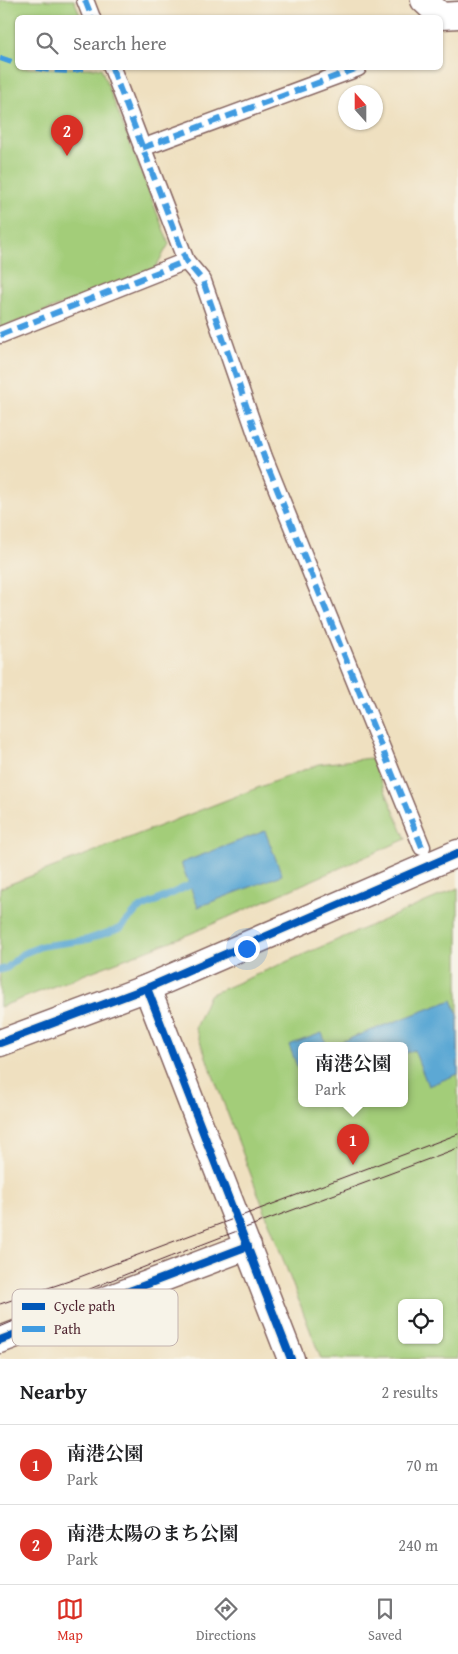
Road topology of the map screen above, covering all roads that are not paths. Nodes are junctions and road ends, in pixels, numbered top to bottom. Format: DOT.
graph roads {
  1 [pos="85,0"];
  2 [pos="424,0"];
  3 [pos="91,15"];
  4 [pos="440,15"];
  5 [pos="458,15"];
  6 [pos="443,16"];
  7 [pos="113,70"];
  8 [pos="353,70"];
  9 [pos="142,148"];
  10 [pos="186,261"];
  11 [pos="0,335"];
  12 [pos="422,847"];
  13 [pos="458,853"];
  14 [pos="147,988"];
  15 [pos="0,1043"];
  16 [pos="248,1246"];
  17 [pos="135,1289"];
  18 [pos="12,1335"];
  19 [pos="0,1340"];
  20 [pos="291,1359"];
  1 -- 3 [label="street"];
  2 -- 4 [label="street"];
  5 -- 6 [label="street"];
  7 -- 9 [label="street"];
  8 -- 9 [label="street"];
  9 -- 10 [label="street"];
  10 -- 11 [label="street"];
  10 -- 12 [label="street"];
  13 -- 14 [label="street"];
  14 -- 15 [label="street"];
  14 -- 16 [label="street"];
  16 -- 17 [label="street"];
  16 -- 20 [label="street"];
  18 -- 19 [label="street"];
}
